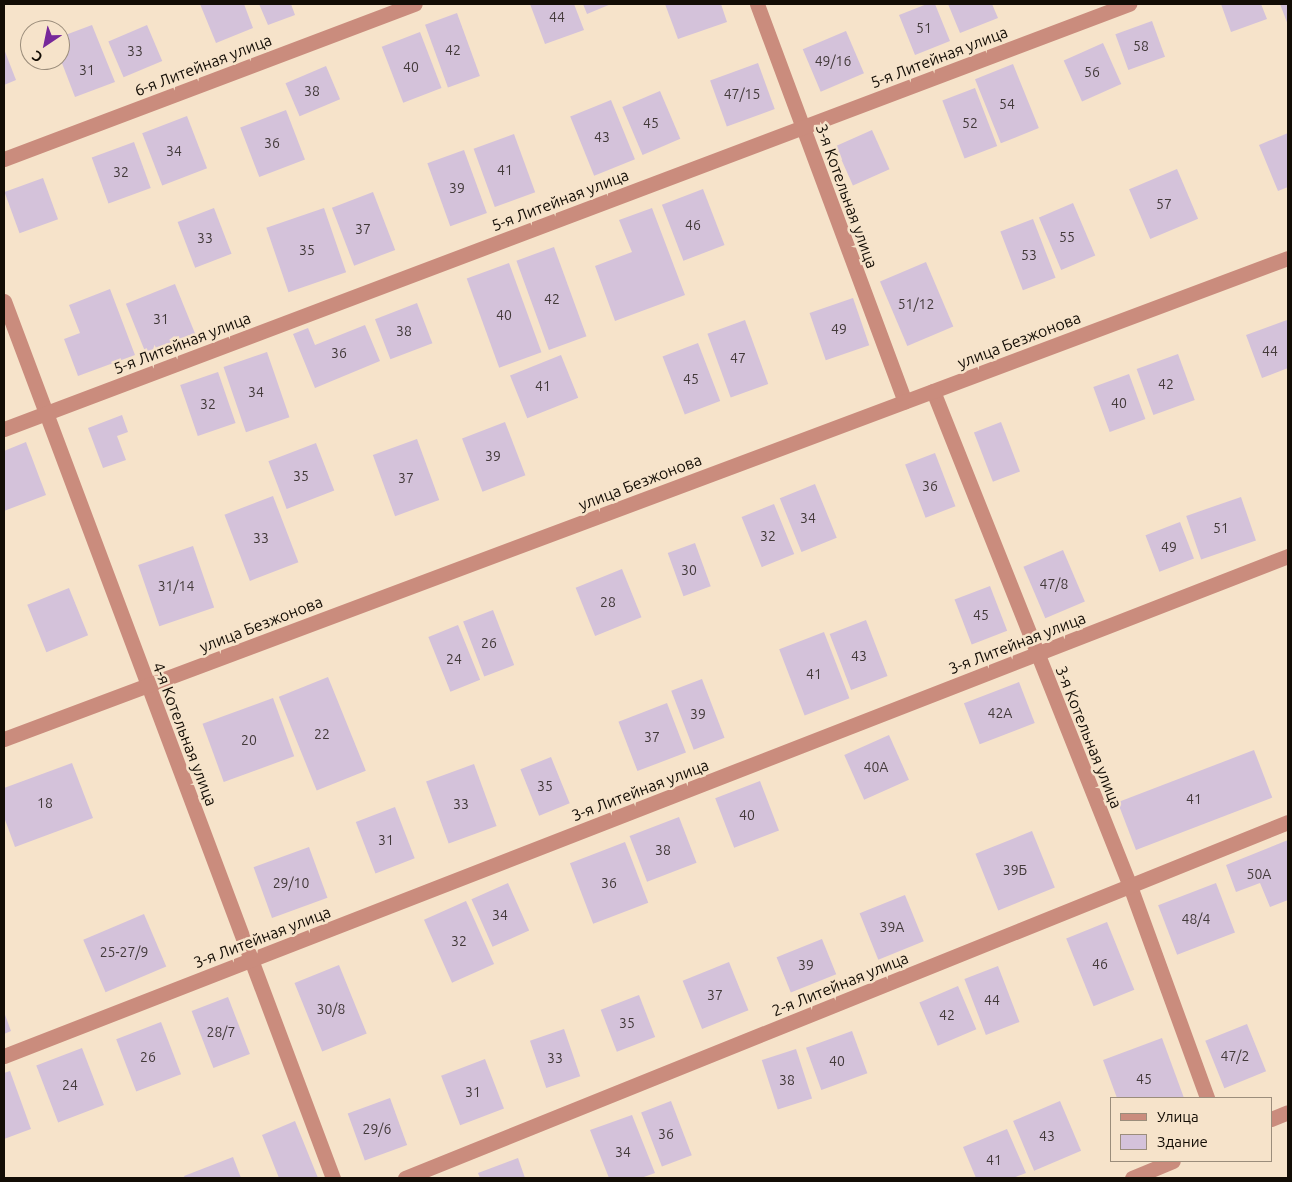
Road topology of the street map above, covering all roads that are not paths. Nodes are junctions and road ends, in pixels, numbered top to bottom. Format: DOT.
graph roads {
  1 [pos="415,4"];
  2 [pos="756,4"];
  3 [pos="1129,4"];
  4 [pos="803,128"];
  5 [pos="4,158"];
  6 [pos="1288,258"];
  7 [pos="4,301"];
  8 [pos="933,391"];
  9 [pos="905,401"];
  10 [pos="46,413"];
  11 [pos="4,429"];
  12 [pos="1288,556"];
  13 [pos="1037,654"];
  14 [pos="148,685"];
  15 [pos="4,739"];
  16 [pos="1288,822"];
  17 [pos="1130,886"];
  18 [pos="251,960"];
  19 [pos="4,1056"];
  20 [pos="1207,1097"];
  21 [pos="1288,1112"];
  22 [pos="1272,1119"];
  23 [pos="1171,1162"];
  24 [pos="332,1178"];
  25 [pos="405,1178"];
  26 [pos="1132,1178"];
  1 -- 5 [label="street, 6-я Литейная улица"];
  2 -- 4 [label="street, 3-я Котельная улица"];
  3 -- 4 [label="street, 5-я Литейная улица"];
  4 -- 9 [label="street, 3-я Котельная улица"];
  4 -- 10 [label="street, 5-я Литейная улица"];
  6 -- 8 [label="street, улица Безжонова"];
  7 -- 10 [label="street, 4-я Котельная улица"];
  8 -- 9 [label="street, улица Безжонова"];
  8 -- 13 [label="street, 3-я Котельная улица"];
  9 -- 14 [label="street, улица Безжонова"];
  10 -- 11 [label="street, 5-я Литейная улица"];
  10 -- 14 [label="street, 4-я Котельная улица"];
  12 -- 13 [label="street, 3-я Литейная улица"];
  13 -- 17 [label="street, 3-я Котельная улица"];
  13 -- 18 [label="street, 3-я Литейная улица"];
  14 -- 15 [label="street, улица Безжонова"];
  14 -- 18 [label="street, 4-я Котельная улица"];
  16 -- 17 [label="street, 2-я Литейная улица"];
  17 -- 20 [label="street, 3-я Котельная улица"];
  17 -- 25 [label="street, 2-я Литейная улица"];
  18 -- 19 [label="street, 3-я Литейная улица"];
  18 -- 24 [label="street, 4-я Котельная улица"];
  21 -- 22 [label="street"];
  23 -- 26 [label="street"];
}
